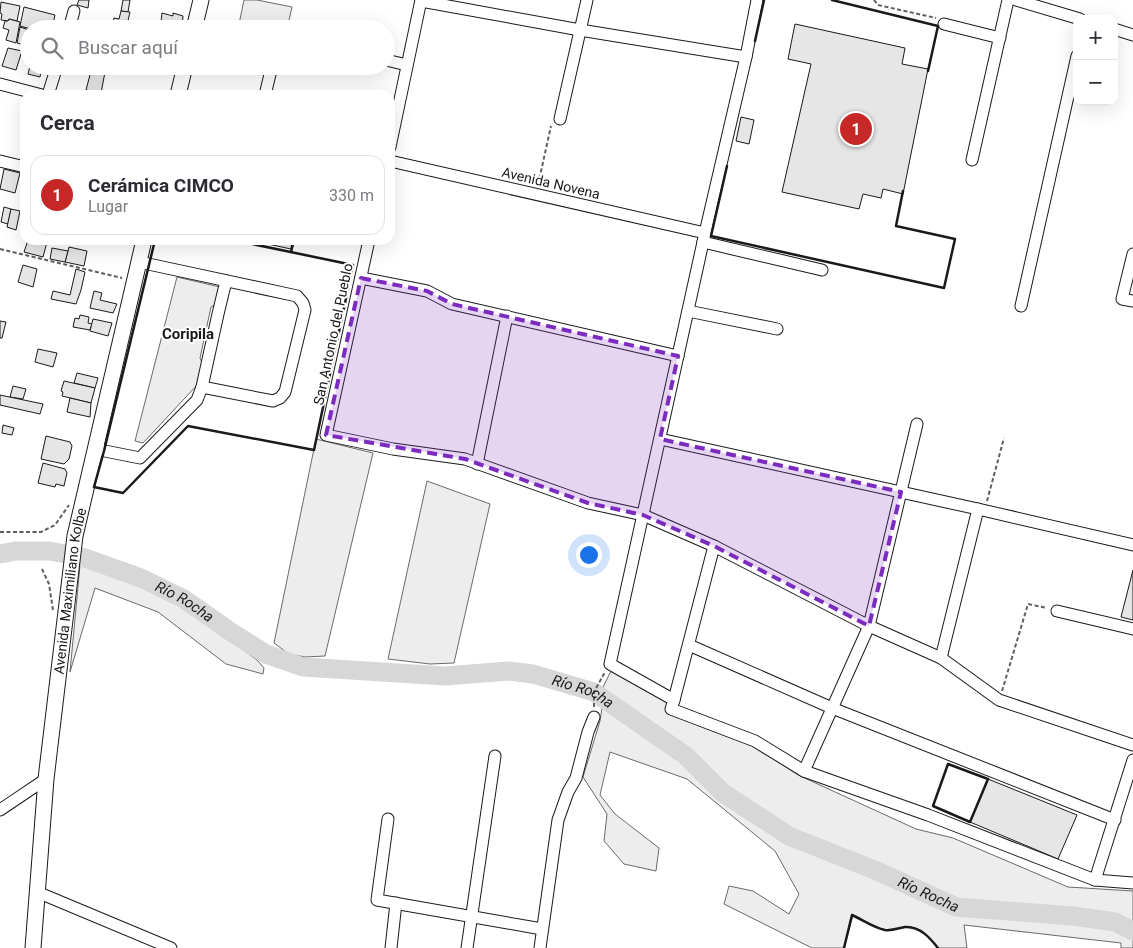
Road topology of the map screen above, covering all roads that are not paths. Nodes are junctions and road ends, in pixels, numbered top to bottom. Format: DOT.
graph roads {
  1 [pos="201,0"];
  2 [pos="421,0"];
  3 [pos="587,0"];
  4 [pos="757,0"];
  5 [pos="1008,0"];
  6 [pos="1016,0"];
  7 [pos="74,11"];
  8 [pos="1073,17"];
  9 [pos="72,20"];
  10 [pos="196,20"];
  11 [pos="944,24"];
  12 [pos="580,30"];
  13 [pos="1118,30"];
  14 [pos="1133,35"];
  15 [pos="1000,38"];
  16 [pos="746,57"];
  17 [pos="1076,60"];
  18 [pos="395,62"];
  19 [pos="407,65"];
  20 [pos="54,75"];
  21 [pos="183,75"];
  22 [pos="270,75"];
  23 [pos="0,84"];
  24 [pos="23,90"];
  25 [pos="50,90"];
  26 [pos="179,90"];
  27 [pos="267,90"];
  28 [pos="560,119"];
  29 [pos="395,123"];
  30 [pos="0,160"];
  31 [pos="972,160"];
  32 [pos="395,163"];
  33 [pos="20,166"];
  34 [pos="704,238"];
  35 [pos="143,245"];
  36 [pos="368,245"];
  37 [pos="1133,254"];
  38 [pos="139,262"];
  39 [pos="822,270"];
  40 [pos="361,278"];
  41 [pos="226,281"];
  42 [pos="1133,301"];
  43 [pos="1021,306"];
  44 [pos="688,311"];
  45 [pos="507,316"];
  46 [pos="777,329"];
  47 [pos="678,356"];
  48 [pos="202,387"];
  49 [pos="917,424"];
  50 [pos="660,439"];
  51 [pos="95,449"];
  52 [pos="477,464"];
  53 [pos="901,492"];
  54 [pos="981,510"];
  55 [pos="643,515"];
  56 [pos="1133,545"];
  57 [pos="714,546"];
  58 [pos="1056,611"];
  59 [pos="869,626"];
  60 [pos="1133,629"];
  61 [pos="689,645"];
  62 [pos="941,658"];
  63 [pos="674,700"];
  64 [pos="832,708"];
  65 [pos="594,717"];
  66 [pos="1133,745"];
  67 [pos="495,756"];
  68 [pos="1133,760"];
  69 [pos="804,771"];
  70 [pos="46,779"];
  71 [pos="0,810"];
  72 [pos="388,819"];
  73 [pos="1115,820"];
  74 [pos="1095,880"];
  75 [pos="1133,883"];
  76 [pos="37,892"];
  77 [pos="396,904"];
  78 [pos="471,917"];
  79 [pos="542,929"];
  80 [pos="33,948"];
  81 [pos="171,948"];
  82 [pos="391,948"];
  83 [pos="467,948"];
  84 [pos="540,948"];
  1 -- 10 [label="main road"];
  2 -- 12 [label="street"];
  2 -- 19 [label="street"];
  3 -- 12 [label="street"];
  4 -- 16 [label="street"];
  5 -- 15 [label="street"];
  6 -- 8 [label="street"];
  7 -- 9 [label="street"];
  11 -- 15 [label="street"];
  12 -- 16 [label="street"];
  12 -- 28 [label="street"];
  13 -- 14 [label="street"];
  15 -- 31 [label="street"];
  16 -- 34 [label="street"];
  17 -- 43 [label="street"];
  18 -- 19 [label="street"];
  19 -- 29 [label="street"];
  20 -- 25 [label="street"];
  21 -- 26 [label="main road"];
  22 -- 27 [label="street"];
  23 -- 24 [label="street"];
  30 -- 33 [label="street"];
  32 -- 34 [label="street, Avenida Novena"];
  34 -- 39 [label="street, Avenida Novena"];
  34 -- 44 [label="street"];
  35 -- 38 [label="main road, Avenida Maximiliano Kolbe"];
  36 -- 40 [label="street, San Antonio del Pueblo"];
  37 -- 42 [label="street"];
  38 -- 41 [label="street"];
  38 -- 51 [label="main road, Avenida Maximiliano Kolbe"];
  40 -- 45 [label="street"];
  40 -- 52 [label="street, San Antonio del Pueblo"];
  41 -- 48 [label="street"];
  41 -- 48 [label="street"];
  44 -- 46 [label="street"];
  44 -- 47 [label="street"];
  45 -- 47 [label="street"];
  45 -- 52 [label="street"];
  47 -- 50 [label="street"];
  48 -- 51 [label="street"];
  49 -- 53 [label="street"];
  50 -- 53 [label="street"];
  50 -- 55 [label="street"];
  51 -- 70 [label="main road, Avenida Maximiliano Kolbe"];
  52 -- 55 [label="street"];
  53 -- 54 [label="street"];
  53 -- 59 [label="street"];
  54 -- 56 [label="street"];
  54 -- 62 [label="street"];
  55 -- 57 [label="street"];
  55 -- 63 [label="street"];
  57 -- 59 [label="street"];
  57 -- 61 [label="street"];
  58 -- 60 [label="street"];
  59 -- 62 [label="street"];
  59 -- 64 [label="street"];
  61 -- 63 [label="street"];
  61 -- 64 [label="street"];
  62 -- 66 [label="street"];
  63 -- 69 [label="street"];
  64 -- 69 [label="street"];
  64 -- 73 [label="street"];
  65 -- 79 [label="street"];
  67 -- 78 [label="street"];
  68 -- 73 [label="street"];
  69 -- 74 [label="street"];
  70 -- 71 [label="street"];
  70 -- 76 [label="main road, Avenida Maximiliano Kolbe"];
  72 -- 77 [label="street"];
  73 -- 74 [label="street"];
  74 -- 75 [label="street"];
  76 -- 80 [label="main road, Avenida Maximiliano Kolbe"];
  76 -- 81 [label="street"];
  77 -- 78 [label="street"];
  77 -- 82 [label="street"];
  78 -- 79 [label="street"];
  78 -- 83 [label="street"];
  79 -- 84 [label="street"];
}
